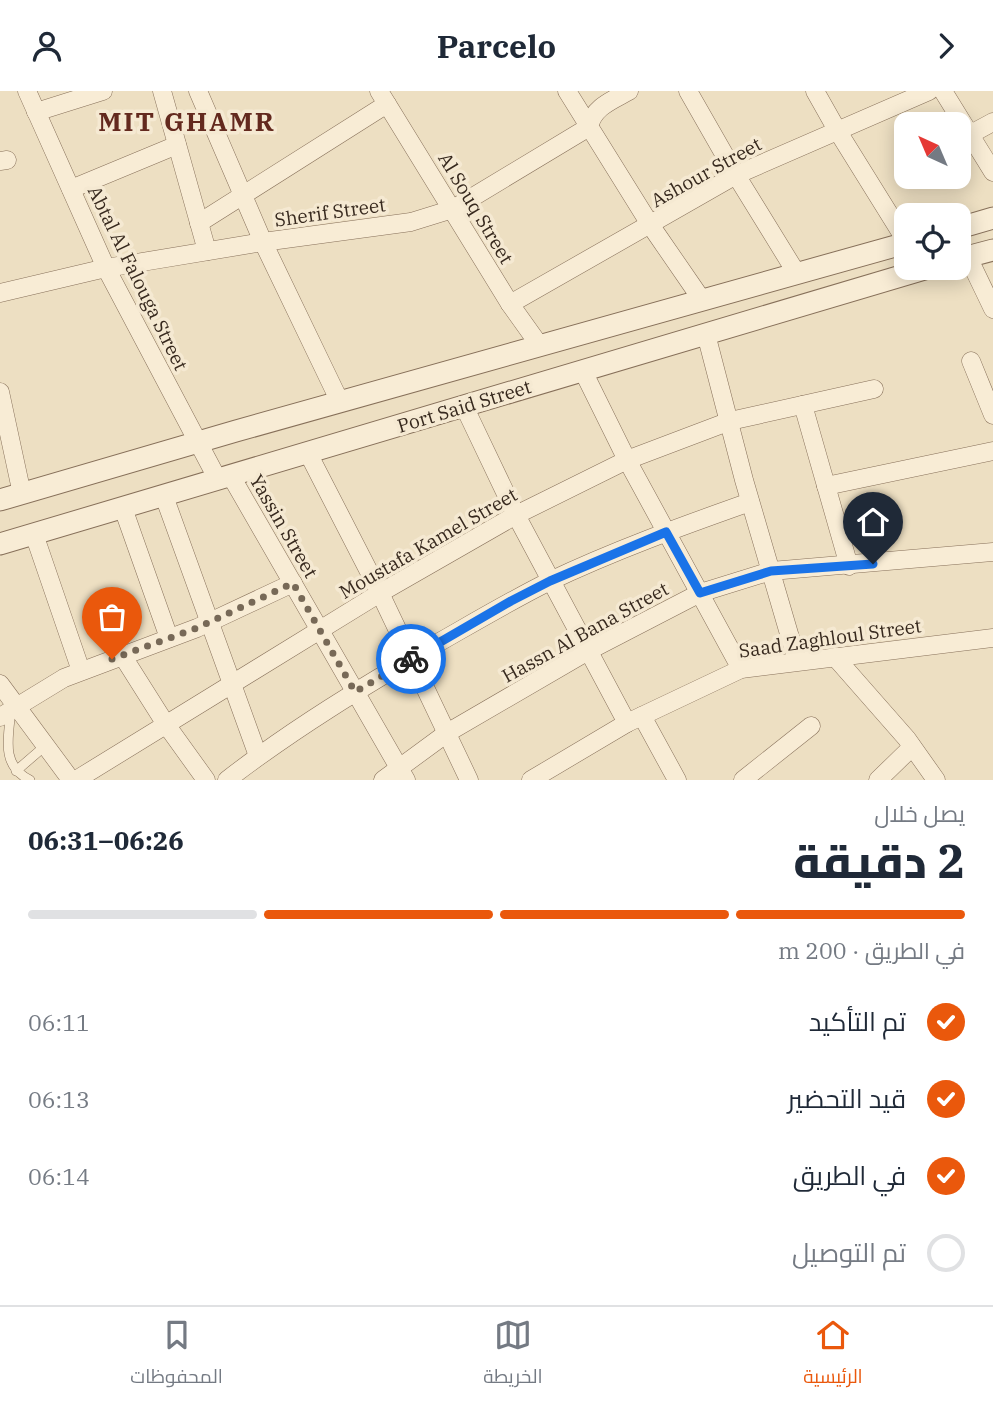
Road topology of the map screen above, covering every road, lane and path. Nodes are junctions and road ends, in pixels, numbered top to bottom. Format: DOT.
graph roads {
  1 [pos="27,91"];
  2 [pos="103,91"];
  3 [pos="162,91"];
  4 [pos="198,91"];
  5 [pos="567,91"];
  6 [pos="629,91"];
  7 [pos="688,91"];
  8 [pos="815,91"];
  9 [pos="929,91"];
  10 [pos="943,91"];
  11 [pos="383,97"];
  12 [pos="36,112"];
  13 [pos="955,112"];
  14 [pos="993,122"];
  15 [pos="589,127"];
  16 [pos="836,130"];
  17 [pos="971,134"];
  18 [pos="971,138"];
  19 [pos="177,145"];
  20 [pos="993,172"];
  21 [pos="736,175"];
  22 [pos="71,189"];
  23 [pos="243,196"];
  24 [pos="453,209"];
  25 [pos="993,218"];
  26 [pos="199,223"];
  27 [pos="894,223"];
  28 [pos="971,224"];
  29 [pos="651,226"];
  30 [pos="263,242"];
  31 [pos="894,246"];
  32 [pos="993,250"];
  33 [pos="207,251"];
  34 [pos="971,256"];
  35 [pos="106,268"];
  36 [pos="971,270"];
  37 [pos="797,274"];
  38 [pos="894,277"];
  39 [pos="0,293"];
  40 [pos="702,300"];
  41 [pos="510,304"];
  42 [pos="993,309"];
  43 [pos="706,334"];
  44 [pos="540,346"];
  45 [pos="971,361"];
  46 [pos="583,371"];
  47 [pos="874,389"];
  48 [pos="0,392"];
  49 [pos="340,402"];
  50 [pos="803,405"];
  51 [pos="464,406"];
  52 [pos="993,415"];
  53 [pos="730,421"];
  54 [pos="197,442"];
  55 [pos="993,451"];
  56 [pos="308,453"];
  57 [pos="8,459"];
  58 [pos="627,460"];
  59 [pos="224,478"];
  60 [pos="826,486"];
  61 [pos="22,494"];
  62 [pos="164,496"];
  63 [pos="0,501"];
  64 [pos="750,502"];
  65 [pos="123,508"];
  66 [pos="516,515"];
  67 [pos="666,532"];
  68 [pos="34,534"];
  69 [pos="0,544"];
  70 [pos="993,552"];
  71 [pos="849,566"];
  72 [pos="771,571"];
  73 [pos="550,581"];
  74 [pos="293,583"];
  75 [pos="380,593"];
  76 [pos="700,593"];
  77 [pos="211,622"];
  78 [pos="319,631"];
  79 [pos="169,638"];
  80 [pos="993,638"];
  81 [pos="588,651"];
  82 [pos="122,655"];
  83 [pos="835,657"];
  84 [pos="411,658"];
  85 [pos="797,661"];
  86 [pos="740,669"];
  87 [pos="81,671"];
  88 [pos="232,683"];
  89 [pos="0,684"];
  90 [pos="355,692"];
  91 [pos="9,711"];
  92 [pos="634,719"];
  93 [pos="165,723"];
  94 [pos="811,726"];
  95 [pos="447,733"];
  96 [pos="45,746"];
  97 [pos="912,747"];
  98 [pos="258,756"];
  99 [pos="16,771"];
  100 [pos="403,774"];
  101 [pos="30,780"];
  102 [pos="73,780"];
  103 [pos="206,780"];
  104 [pos="227,780"];
  105 [pos="383,780"];
  106 [pos="469,780"];
  107 [pos="531,780"];
  108 [pos="677,780"];
  109 [pos="743,780"];
  110 [pos="878,780"];
  111 [pos="936,780"];
  1 -- 12 [label="street, Abtal Al Falouga Street"];
  2 -- 12 [label="street"];
  3 -- 19 [label="street"];
  4 -- 23 [label="street"];
  5 -- 15 [label="street"];
  6 -- 15 [label="street, Sherif Street"];
  7 -- 21 [label="street"];
  8 -- 16 [label="street"];
  9 -- 16 [label="street, Ashour Street"];
  10 -- 13 [label="street"];
  11 -- 23 [label="street"];
  11 -- 24 [label="street, Al Souq Street"];
  12 -- 22 [label="street, Abtal Al Falouga Street"];
  14 -- 17 [label="street"];
  15 -- 24 [label="street, Sherif Street"];
  15 -- 29 [label="street"];
  16 -- 21 [label="street, Ashour Street"];
  16 -- 27 [label="street"];
  18 -- 20 [label="street"];
  19 -- 22 [label="street"];
  19 -- 26 [label="street"];
  21 -- 29 [label="street, Ashour Street"];
  21 -- 37 [label="street"];
  22 -- 35 [label="street, Abtal Al Falouga Street"];
  23 -- 26 [label="street"];
  23 -- 30 [label="street"];
  24 -- 30 [label="street, Sherif Street"];
  24 -- 41 [label="street, Al Souq Street"];
  25 -- 28 [label="street"];
  26 -- 33 [label="street"];
  29 -- 40 [label="street"];
  29 -- 41 [label="street, Ashour Street"];
  30 -- 33 [label="street, Sherif Street"];
  30 -- 49 [label="street"];
  31 -- 37 [label="street, Port Said Street"];
  32 -- 34 [label="street"];
  33 -- 35 [label="street, Sherif Street"];
  35 -- 39 [label="street, Sherif Street"];
  35 -- 54 [label="street, Abtal Al Falouga Street"];
  36 -- 42 [label="street"];
  37 -- 40 [label="street, Port Said Street"];
  38 -- 43 [label="street, Port Said Street"];
  40 -- 44 [label="street, Port Said Street"];
  41 -- 44 [label="street, Al Souq Street"];
  43 -- 46 [label="street, Port Said Street"];
  43 -- 53 [label="street"];
  44 -- 49 [label="street, Port Said Street"];
  45 -- 52 [label="street"];
  46 -- 51 [label="street, Port Said Street"];
  46 -- 58 [label="street"];
  47 -- 50 [label="street, Moustafa Kamel Street"];
  48 -- 57 [label="street"];
  49 -- 54 [label="street, Port Said Street"];
  50 -- 53 [label="street, Moustafa Kamel Street"];
  50 -- 60 [label="street"];
  51 -- 56 [label="street, Port Said Street"];
  51 -- 66 [label="street"];
  53 -- 58 [label="street, Moustafa Kamel Street"];
  53 -- 64 [label="street"];
  54 -- 59 [label="street, Abtal Al Falouga Street"];
  54 -- 61 [label="street, Port Said Street"];
  55 -- 60 [label="street"];
  56 -- 59 [label="street, Port Said Street"];
  56 -- 75 [label="street"];
  57 -- 61 [label="street"];
  58 -- 66 [label="street, Moustafa Kamel Street"];
  58 -- 67 [label="street"];
  59 -- 62 [label="street, Port Said Street"];
  59 -- 74 [label="street, Yassin Street"];
  60 -- 71 [label="street"];
  61 -- 63 [label="street, Port Said Street"];
  62 -- 65 [label="street, Port Said Street"];
  62 -- 77 [label="street"];
  64 -- 67 [label="street"];
  64 -- 72 [label="street"];
  65 -- 68 [label="street, Port Said Street"];
  65 -- 79 [label="street"];
  66 -- 73 [label="street"];
  66 -- 75 [label="street, Moustafa Kamel Street"];
  67 -- 73 [label="street"];
  67 -- 76 [label="street"];
  68 -- 69 [label="street, Port Said Street"];
  68 -- 87 [label="street"];
  70 -- 71 [label="street, Hassn Al Bana Street"];
  71 -- 72 [label="street, Hassn Al Bana Street"];
  72 -- 76 [label="street, Hassn Al Bana Street"];
  72 -- 85 [label="street"];
  73 -- 81 [label="street"];
  73 -- 84 [label="street"];
  74 -- 77 [label="street"];
  74 -- 78 [label="street, Yassin Street"];
  75 -- 78 [label="street, Moustafa Kamel Street"];
  75 -- 84 [label="street"];
  76 -- 81 [label="street, Hassn Al Bana Street"];
  76 -- 86 [label="street"];
  77 -- 79 [label="street"];
  77 -- 88 [label="street"];
  78 -- 88 [label="street, Moustafa Kamel Street"];
  78 -- 90 [label="street, Yassin Street"];
  79 -- 82 [label="street"];
  80 -- 83 [label="street, Saad Zaghloul Street"];
  81 -- 92 [label="street"];
  81 -- 95 [label="street, Hassn Al Bana Street"];
  82 -- 87 [label="street"];
  82 -- 93 [label="street"];
  83 -- 85 [label="street, Saad Zaghloul Street"];
  83 -- 97 [label="street"];
  84 -- 90 [label="street"];
  84 -- 95 [label="street"];
  85 -- 86 [label="street, Saad Zaghloul Street"];
  86 -- 92 [label="street, Saad Zaghloul Street"];
  87 -- 91 [label="street"];
  88 -- 93 [label="street, Moustafa Kamel Street"];
  88 -- 98 [label="street"];
  89 -- 91 [label="street"];
  90 -- 98 [label="street"];
  90 -- 100 [label="street, Yassin Street"];
  91 -- 96 [label="street"];
  91 -- 99 [label="lane"];
  92 -- 107 [label="street, Saad Zaghloul Street"];
  92 -- 108 [label="street"];
  93 -- 102 [label="street, Moustafa Kamel Street"];
  93 -- 103 [label="street"];
  94 -- 109 [label="street"];
  95 -- 100 [label="street, Hassn Al Bana Street"];
  95 -- 106 [label="street"];
  96 -- 99 [label="lane"];
  96 -- 102 [label="street"];
  97 -- 110 [label="street"];
  97 -- 111 [label="street"];
  98 -- 104 [label="street"];
  99 -- 101 [label="lane"];
  100 -- 105 [label="street, Hassn Al Bana Street"];
}
